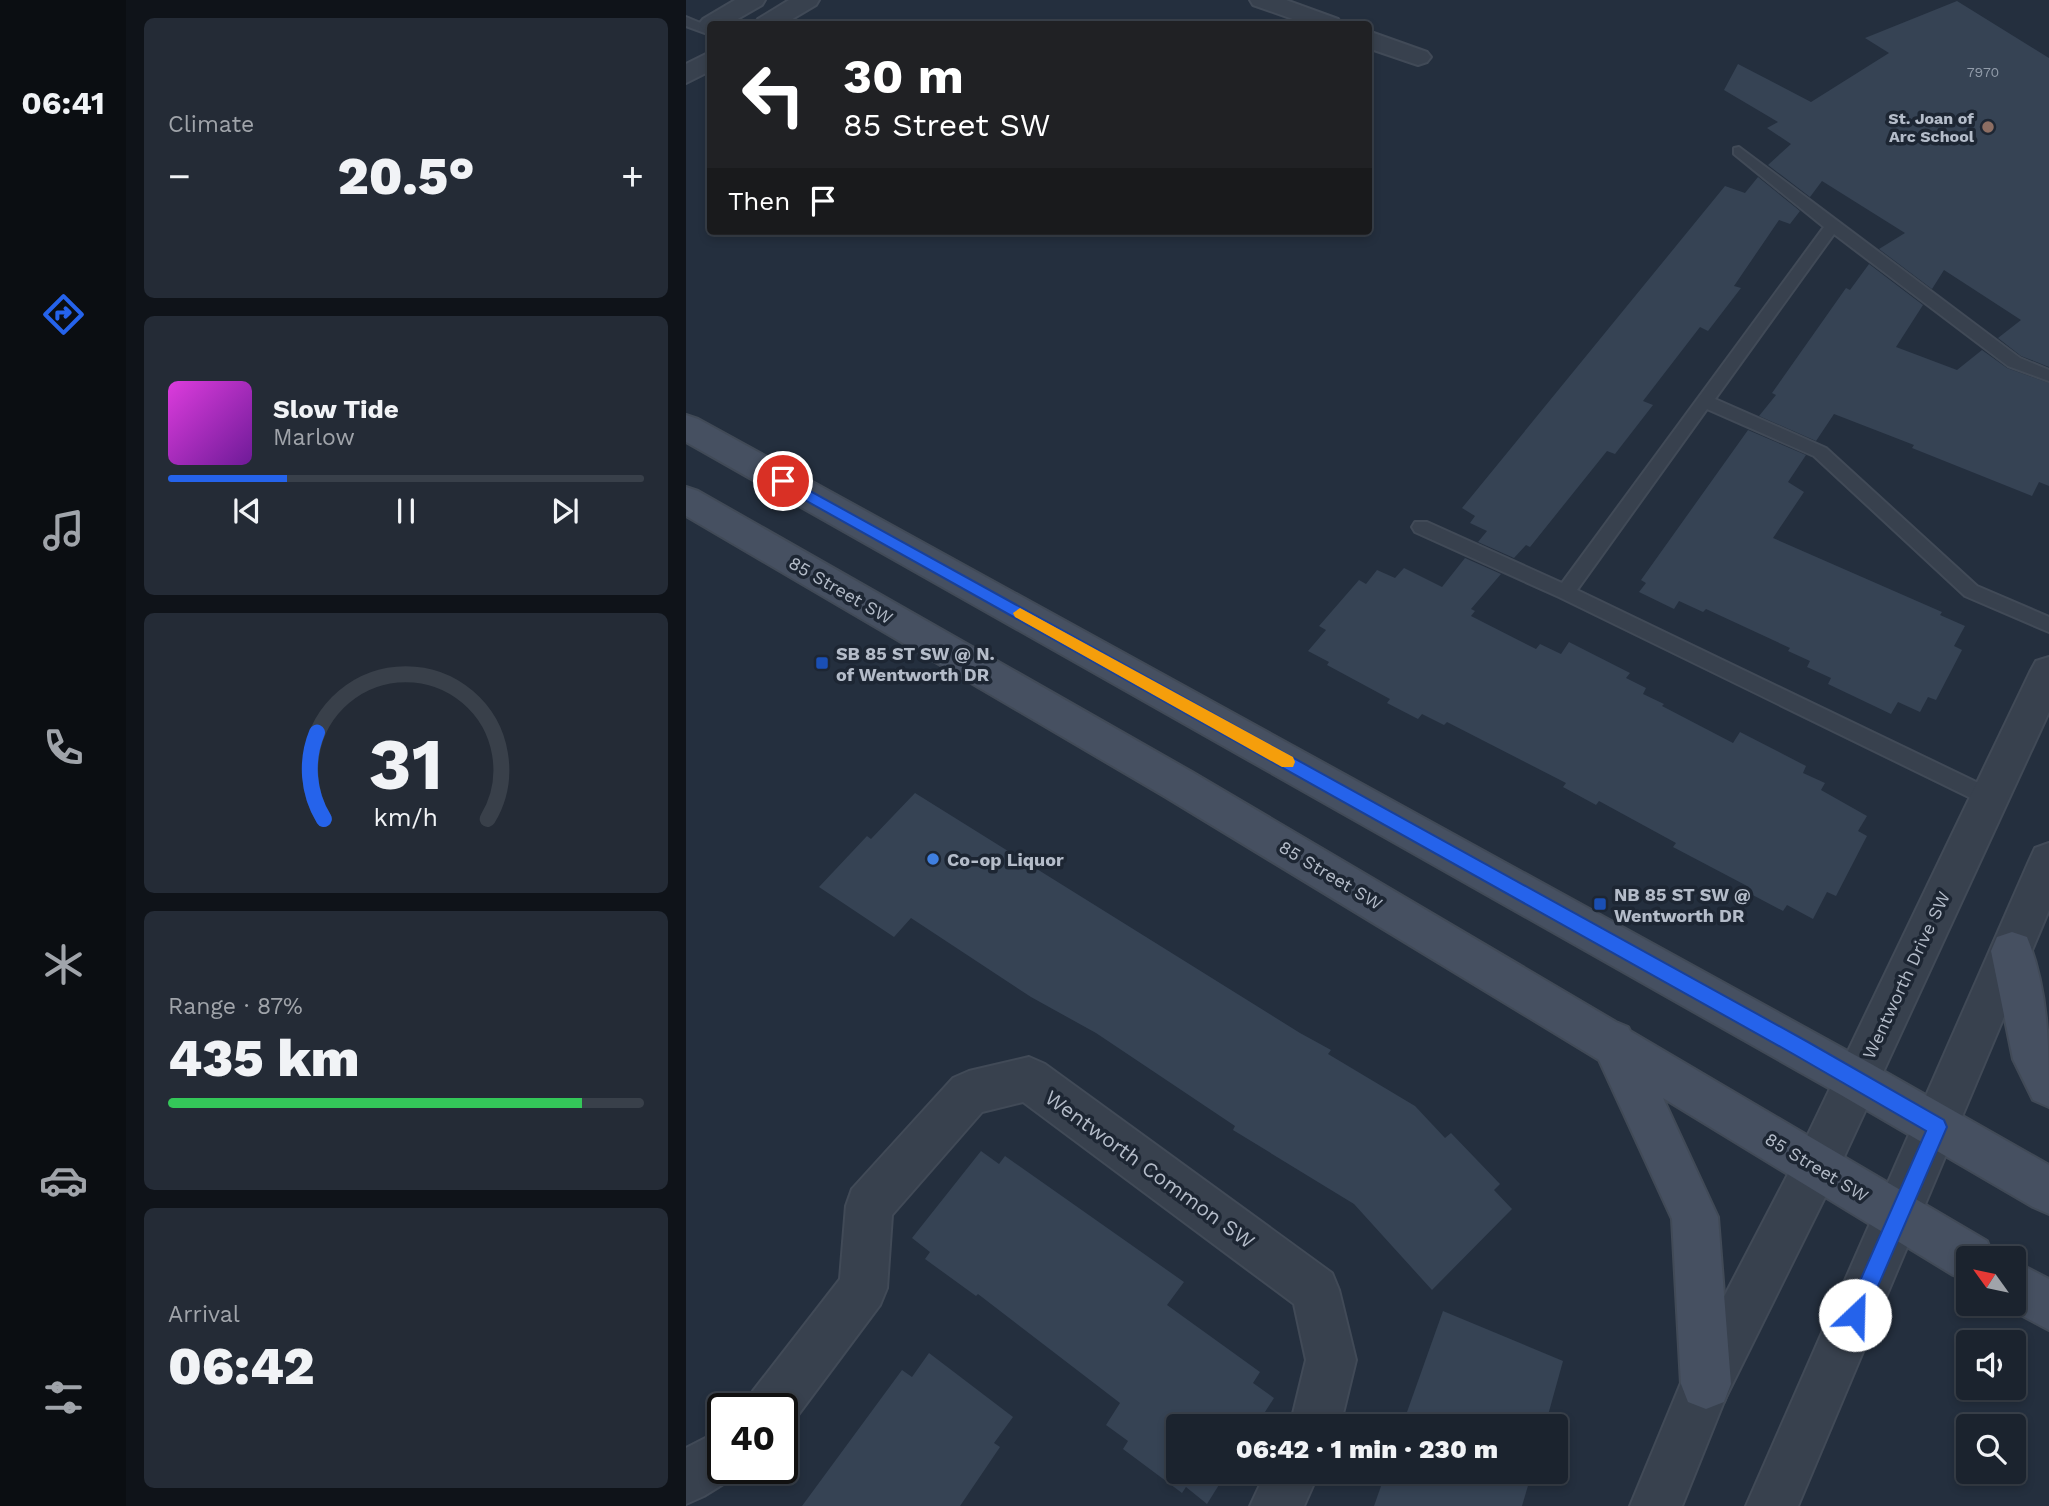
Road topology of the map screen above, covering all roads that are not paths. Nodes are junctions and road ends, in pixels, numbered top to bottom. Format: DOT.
graph roads {
  1 [pos="753,0"];
  2 [pos="807,0"];
  3 [pos="1262,0"];
  4 [pos="716,21"];
  5 [pos="772,21"];
  6 [pos="1321,21"];
  7 [pos="1372,40"];
  8 [pos="1418,57"];
  9 [pos="707,62"];
  10 [pos="686,75"];
  11 [pos="1739,151"];
  12 [pos="1832,226"];
  13 [pos="2049,376"];
  14 [pos="1705,401"];
  15 [pos="686,427"];
  16 [pos="686,500"];
  17 [pos="1421,527"];
  18 [pos="1565,592"];
  19 [pos="2049,625"];
  20 [pos="2049,672"];
  21 [pos="1990,798"];
  22 [pos="2049,861"];
  23 [pos="2012,951"];
  24 [pos="1613,1042"];
  25 [pos="1857,1080"];
  26 [pos="2049,1084"];
  27 [pos="1937,1127"];
  28 [pos="1816,1167"];
  29 [pos="2049,1191"];
  30 [pos="1899,1215"];
  31 [pos="1956,1250"];
  32 [pos="2026,1292"];
  33 [pos="2049,1306"];
  34 [pos="1706,1384"];
  35 [pos="783,1393"];
  36 [pos="1318,1414"];
  37 [pos="707,1465"];
  38 [pos="686,1478"];
  39 [pos="1287,1484"];
  40 [pos="1276,1506"];
  41 [pos="1656,1506"];
  42 [pos="1772,1506"];
  1 -- 4 [label="street"];
  2 -- 5 [label="street"];
  3 -- 6 [label="street"];
  7 -- 8 [label="street"];
  9 -- 10 [label="street"];
  11 -- 12 [label="lane"];
  12 -- 13 [label="lane"];
  12 -- 14 [label="lane"];
  14 -- 18 [label="lane"];
  14 -- 19 [label="lane"];
  15 -- 25 [label="main road"];
  16 -- 24 [label="main road, 85 Street SW"];
  17 -- 18 [label="lane"];
  18 -- 21 [label="lane"];
  20 -- 21 [label="street, Wentworth Drive SW"];
  21 -- 25 [label="street, Wentworth Drive SW"];
  22 -- 23 [label="street"];
  23 -- 26 [label="main road"];
  23 -- 27 [label="street"];
  24 -- 28 [label="main road, 85 Street SW"];
  24 -- 34 [label="main road"];
  25 -- 27 [label="main road"];
  25 -- 28 [label="street, Wentworth Drive SW"];
  27 -- 29 [label="main road"];
  27 -- 30 [label="street"];
  28 -- 30 [label="main road, 85 Street SW"];
  28 -- 34 [label="street, Wentworth Drive SW"];
  30 -- 31 [label="main road, 85 Street SW"];
  30 -- 42 [label="street"];
  32 -- 33 [label="main road"];
  34 -- 41 [label="street, Wentworth Drive SW"];
  35 -- 36 [label="street, Wentworth Common SW"];
  37 -- 38 [label="street"];
  39 -- 40 [label="street"];
}
